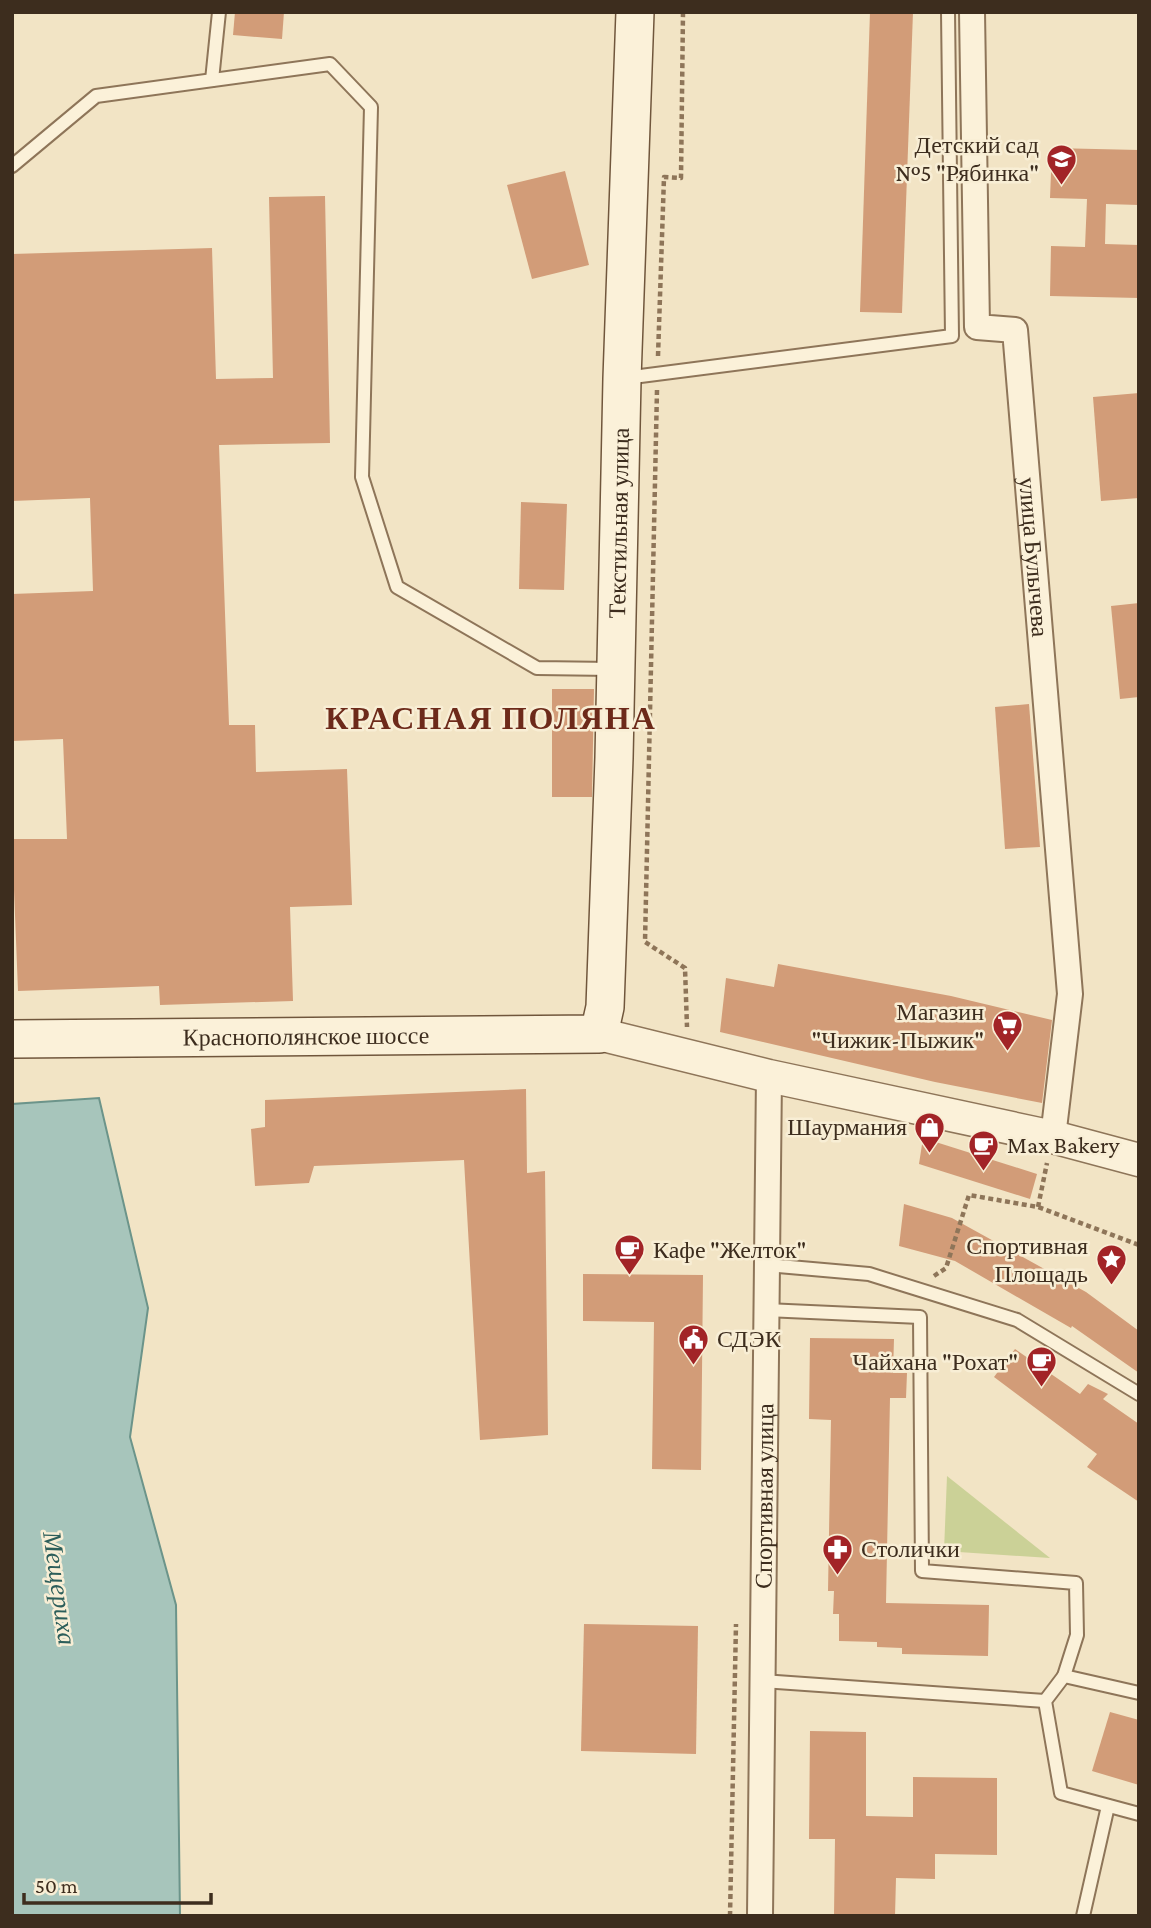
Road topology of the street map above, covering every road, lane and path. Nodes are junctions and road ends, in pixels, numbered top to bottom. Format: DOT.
graph roads {
  1 [pos="219,12"];
  2 [pos="635,12"];
  3 [pos="683,12"];
  4 [pos="948,12"];
  5 [pos="972,12"];
  6 [pos="212,80"];
  7 [pos="12,166"];
  8 [pos="657,370"];
  9 [pos="639,381"];
  10 [pos="616,669"];
  11 [pos="698,1033"];
  12 [pos="600,1034"];
  13 [pos="12,1039"];
  14 [pos="769,1076"];
  15 [pos="1053,1137"];
  16 [pos="1139,1160"];
  17 [pos="1038,1206"];
  18 [pos="1139,1245"];
  19 [pos="767,1265"];
  20 [pos="925,1282"];
  21 [pos="766,1310"];
  22 [pos="1139,1394"];
  23 [pos="1064,1676"];
  24 [pos="762,1681"];
  25 [pos="1139,1693"];
  26 [pos="1045,1701"];
  27 [pos="1108,1805"];
  28 [pos="1139,1814"];
  29 [pos="760,1916"];
  30 [pos="1083,1916"];
  1 -- 6 [label="lane"];
  2 -- 9 [label="main road, Текстильная улица"];
  3 -- 8 [label="path"];
  4 -- 9 [label="lane"];
  5 -- 15 [label="street, улица Булычева"];
  6 -- 7 [label="lane"];
  6 -- 10 [label="lane"];
  9 -- 10 [label="main road, Текстильная улица"];
  9 -- 11 [label="path"];
  10 -- 12 [label="main road, Текстильная улица"];
  12 -- 13 [label="main road, Краснополянское шоссе"];
  12 -- 14 [label="street"];
  14 -- 15 [label="street"];
  14 -- 19 [label="street, Спортивная улица"];
  15 -- 16 [label="street"];
  15 -- 17 [label="path"];
  17 -- 18 [label="path"];
  17 -- 20 [label="path"];
  19 -- 21 [label="street, Спортивная улица"];
  19 -- 22 [label="lane"];
  21 -- 23 [label="lane"];
  21 -- 24 [label="street, Спортивная улица"];
  23 -- 25 [label="lane"];
  23 -- 26 [label="lane"];
  24 -- 26 [label="lane"];
  24 -- 29 [label="street, Спортивная улица"];
  26 -- 27 [label="lane"];
  27 -- 28 [label="lane"];
  27 -- 30 [label="lane"];
}
